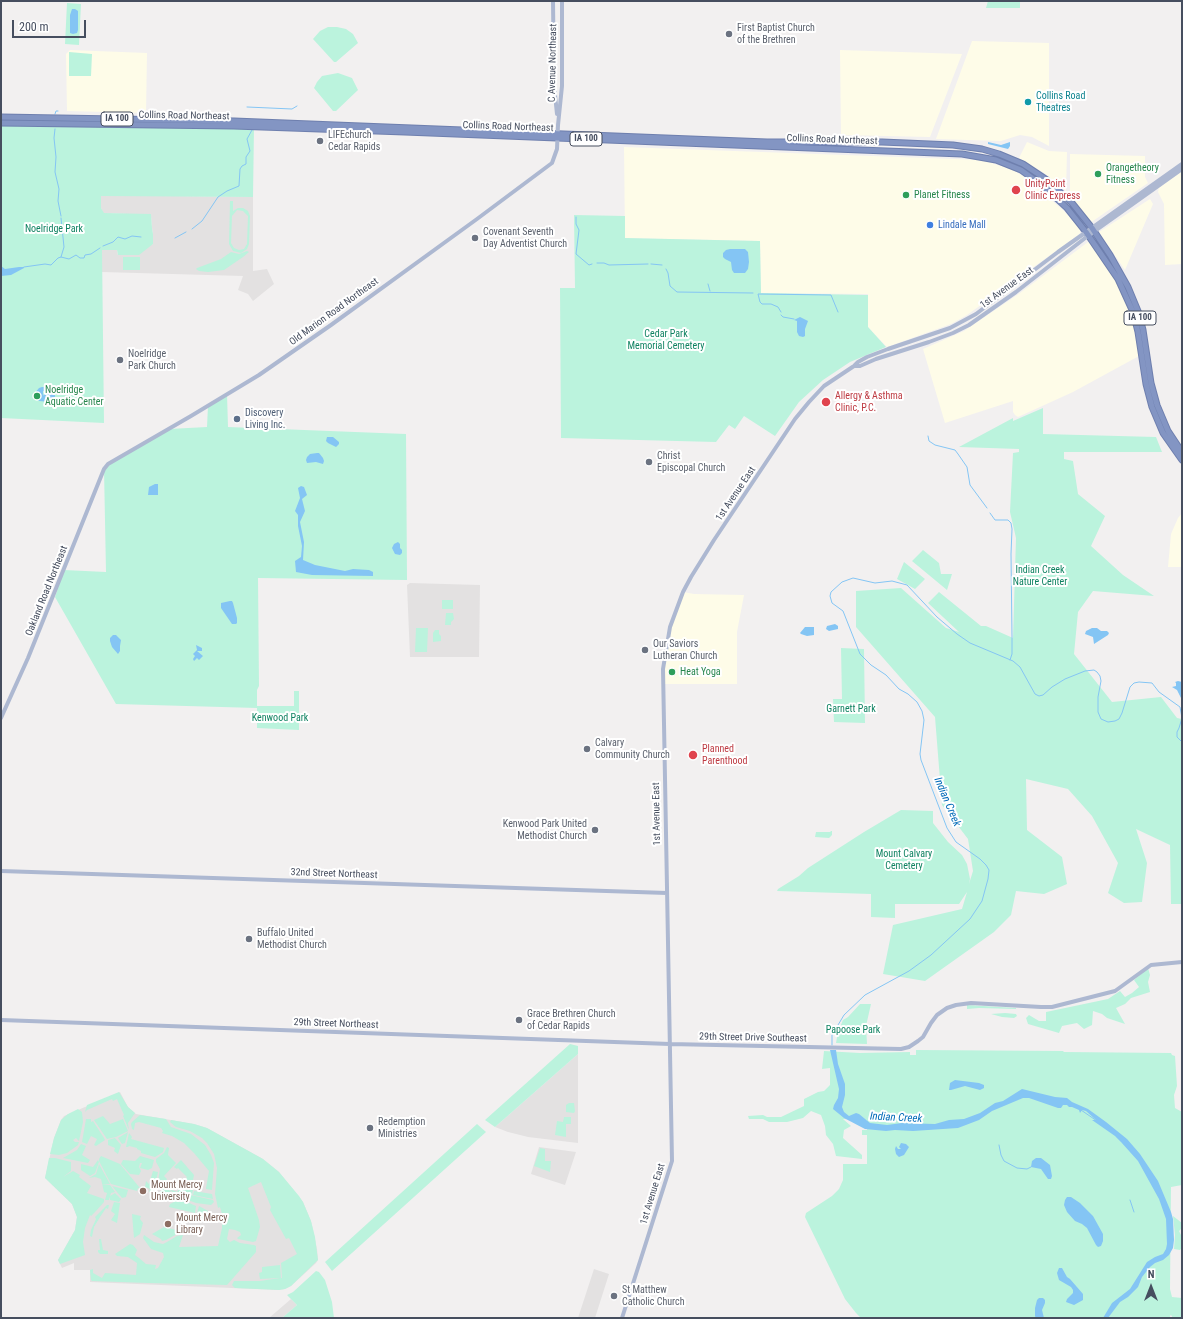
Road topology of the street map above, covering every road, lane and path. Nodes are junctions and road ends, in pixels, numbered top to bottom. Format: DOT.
graph roads {
  1 [pos="554,1"];
  2 [pos="562,1"];
  3 [pos="1,117"];
  4 [pos="65,118"];
  5 [pos="1,123"];
  6 [pos="22,123"];
  7 [pos="558,124"];
  8 [pos="557,136"];
  9 [pos="557,149"];
  10 [pos="1182,164"];
  11 [pos="1182,169"];
  12 [pos="1151,189"];
  13 [pos="1093,230"];
  14 [pos="1087,233"];
  15 [pos="854,366"];
  16 [pos="1182,452"];
  17 [pos="1182,460"];
  18 [pos="104,469"];
  19 [pos="1,718"];
  20 [pos="1,871"];
  21 [pos="667,893"];
  22 [pos="1182,962"];
  23 [pos="1,1020"];
  24 [pos="670,1044"];
  25 [pos="622,1318"];
  1 -- 7 [label="main road, C Avenue Northeast"];
  2 -- 7 [label="main road, C Avenue Northeast"];
  3 -- 4 [label="highway, Collins Road Northeast / IA 100"];
  4 -- 6 [label="highway, Collins Road Northeast"];
  4 -- 8 [label="highway, Collins Road Northeast / IA 100"];
  5 -- 6 [label="highway, Collins Road Northeast / IA 100"];
  6 -- 8 [label="highway, Collins Road Northeast / IA 100"];
  7 -- 8 [label="main road, C Avenue Northeast"];
  8 -- 9 [label="main road, C Avenue Northeast"];
  8 -- 13 [label="highway, Collins Road Northeast / IA 100"];
  8 -- 14 [label="highway, Collins Road Northeast / IA 100"];
  9 -- 18 [label="main road, Old Marion Road Northeast"];
  10 -- 12 [label="main road"];
  11 -- 12 [label="main road"];
  12 -- 13 [label="main road, 1st Avenue East"];
  13 -- 14 [label="main road, 1st Avenue East"];
  13 -- 16 [label="highway, IA 100"];
  14 -- 15 [label="main road, 1st Avenue East"];
  14 -- 15 [label="main road, 1st Avenue East"];
  14 -- 17 [label="highway, IA 100"];
  15 -- 21 [label="main road, 1st Avenue East"];
  18 -- 19 [label="main road, Oakland Road Northeast"];
  20 -- 21 [label="main road, 32nd Street Northeast"];
  21 -- 24 [label="main road, 1st Avenue East"];
  22 -- 24 [label="main road, 29th Street Drive Southeast"];
  23 -- 24 [label="main road, 29th Street Northeast"];
  24 -- 25 [label="main road, 1st Avenue East"];
}
